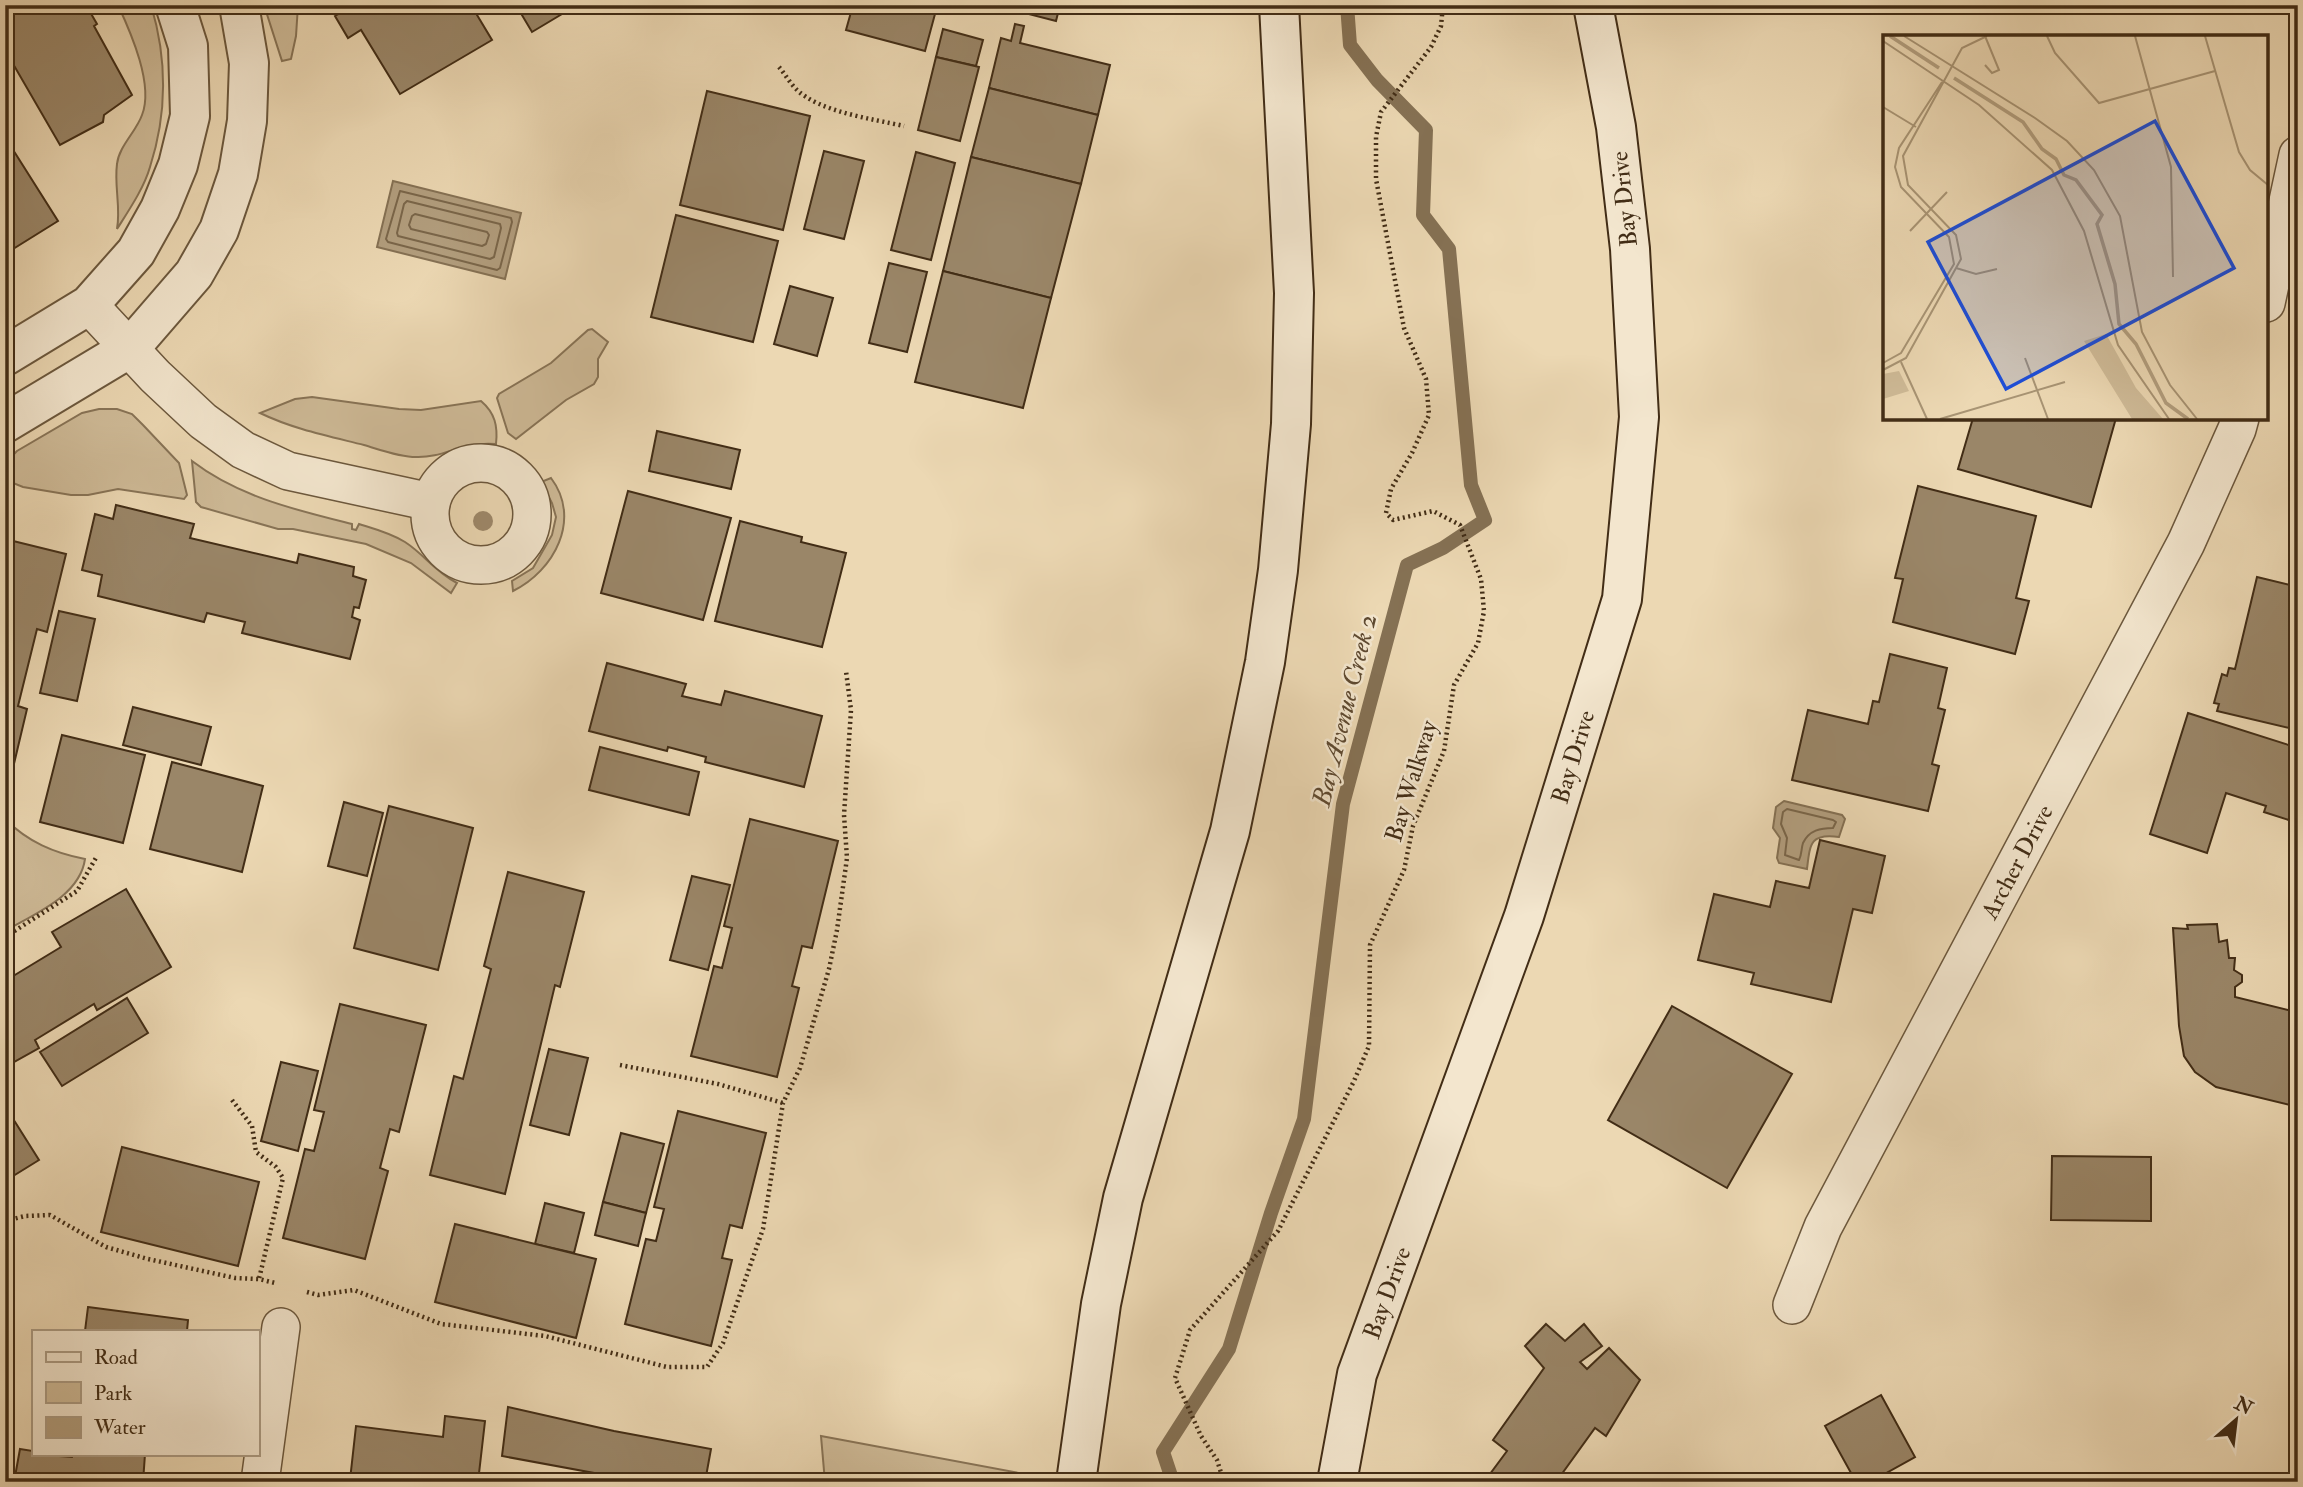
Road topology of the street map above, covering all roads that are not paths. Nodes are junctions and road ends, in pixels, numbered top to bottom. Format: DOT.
graph roads {
  1 [pos="175,5"];
  2 [pos="239,5"];
  3 [pos="1279,5"];
  4 [pos="1593,5"];
  5 [pos="2298,155"];
  6 [pos="2268,294"];
  7 [pos="89,305"];
  8 [pos="130,348"];
  9 [pos="5,356"];
  10 [pos="2239,420"];
  11 [pos="5,423"];
  12 [pos="431,502"];
  13 [pos="1792,1305"];
  14 [pos="281,1327"];
  15 [pos="260,1482"];
  16 [pos="1076,1482"];
  17 [pos="1337,1482"];
  1 -- 7 [label="main road"];
  2 -- 8 [label="main road"];
  3 -- 16 [label="main road"];
  4 -- 17 [label="main road, Bay Drive"];
  5 -- 6 [label="street"];
  7 -- 8 [label="street"];
  7 -- 9 [label="main road"];
  8 -- 11 [label="main road"];
  8 -- 12 [label="street"];
  10 -- 13 [label="street, Archer Drive"];
  14 -- 15 [label="street"];
}
